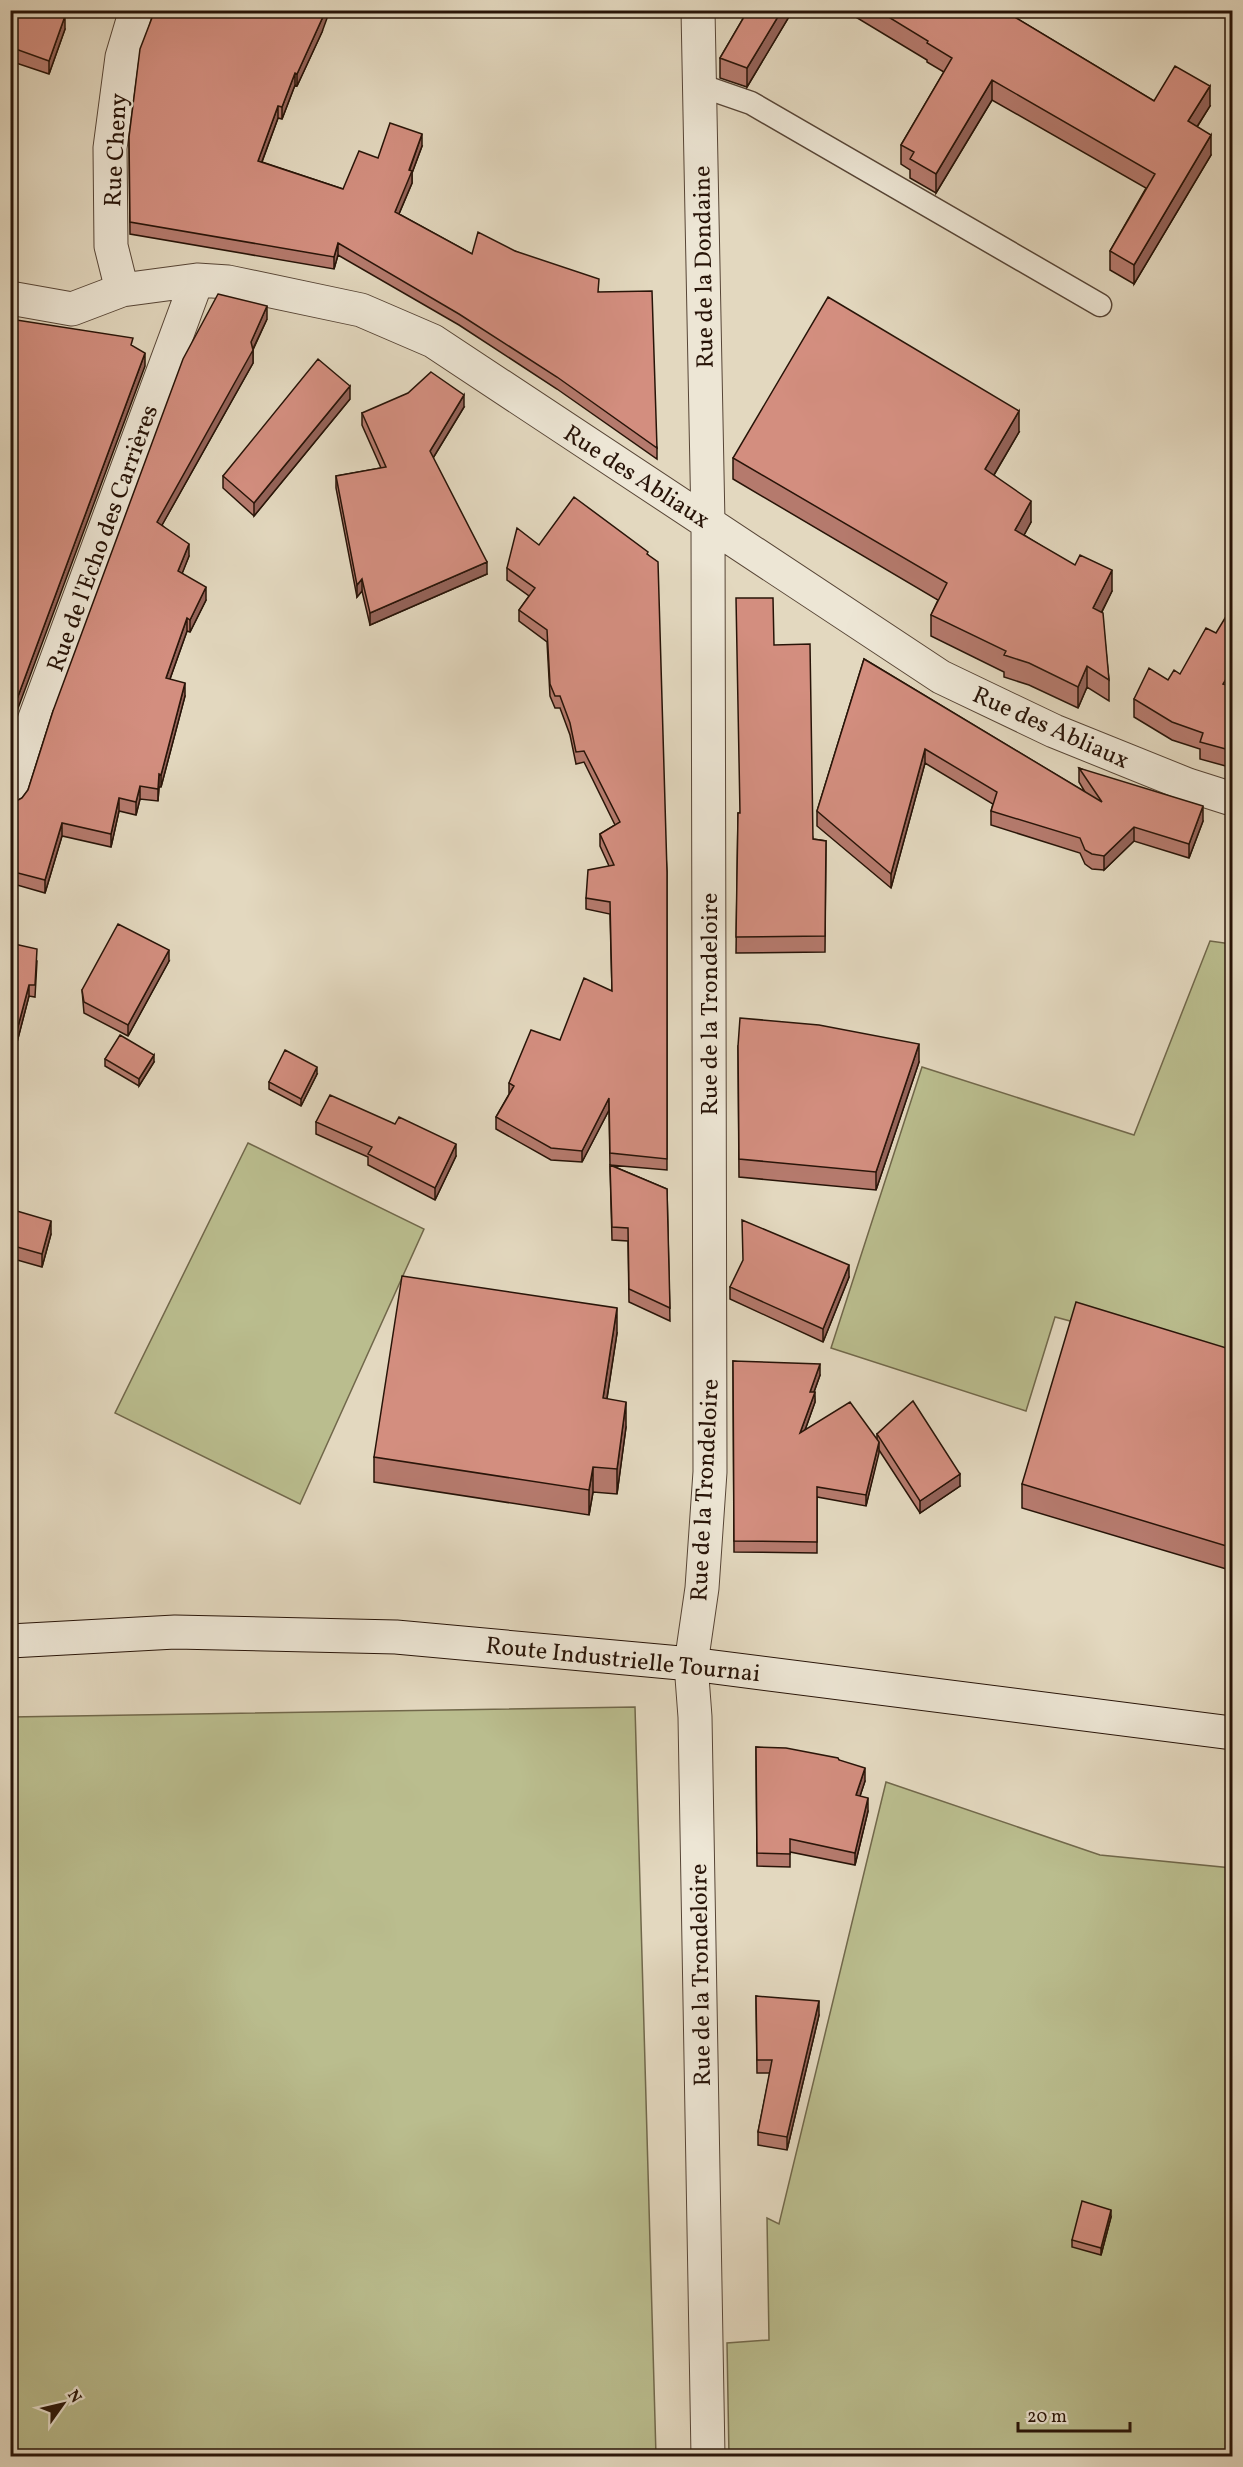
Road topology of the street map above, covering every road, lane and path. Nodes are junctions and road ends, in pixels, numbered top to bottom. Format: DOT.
graph roads {
  1 [pos="136,10"];
  2 [pos="698,10"];
  3 [pos="699,85"];
  4 [pos="197,280"];
  5 [pos="122,290"];
  6 [pos="10,298"];
  7 [pos="1100,305"];
  8 [pos="708,523"];
  9 [pos="10,797"];
  10 [pos="1233,799"];
  11 [pos="10,1641"];
  12 [pos="691,1664"];
  13 [pos="1233,1733"];
  14 [pos="708,2457"];
  1 -- 5 [label="street, Rue Cheny"];
  2 -- 3 [label="street, Rue de la Dondaine"];
  3 -- 7 [label="lane"];
  3 -- 8 [label="street, Rue de la Dondaine"];
  4 -- 5 [label="street, Rue des Abliaux"];
  4 -- 8 [label="street, Rue des Abliaux"];
  4 -- 9 [label="street, Rue de l'Echo des Carrières"];
  5 -- 6 [label="street, Rue des Abliaux"];
  8 -- 10 [label="street, Rue des Abliaux"];
  8 -- 12 [label="street, Rue de la Trondeloire"];
  11 -- 12 [label="street, Route Industrielle Tournai"];
  12 -- 13 [label="street, Route Industrielle Tournai"];
  12 -- 14 [label="street, Rue de la Trondeloire"];
}
